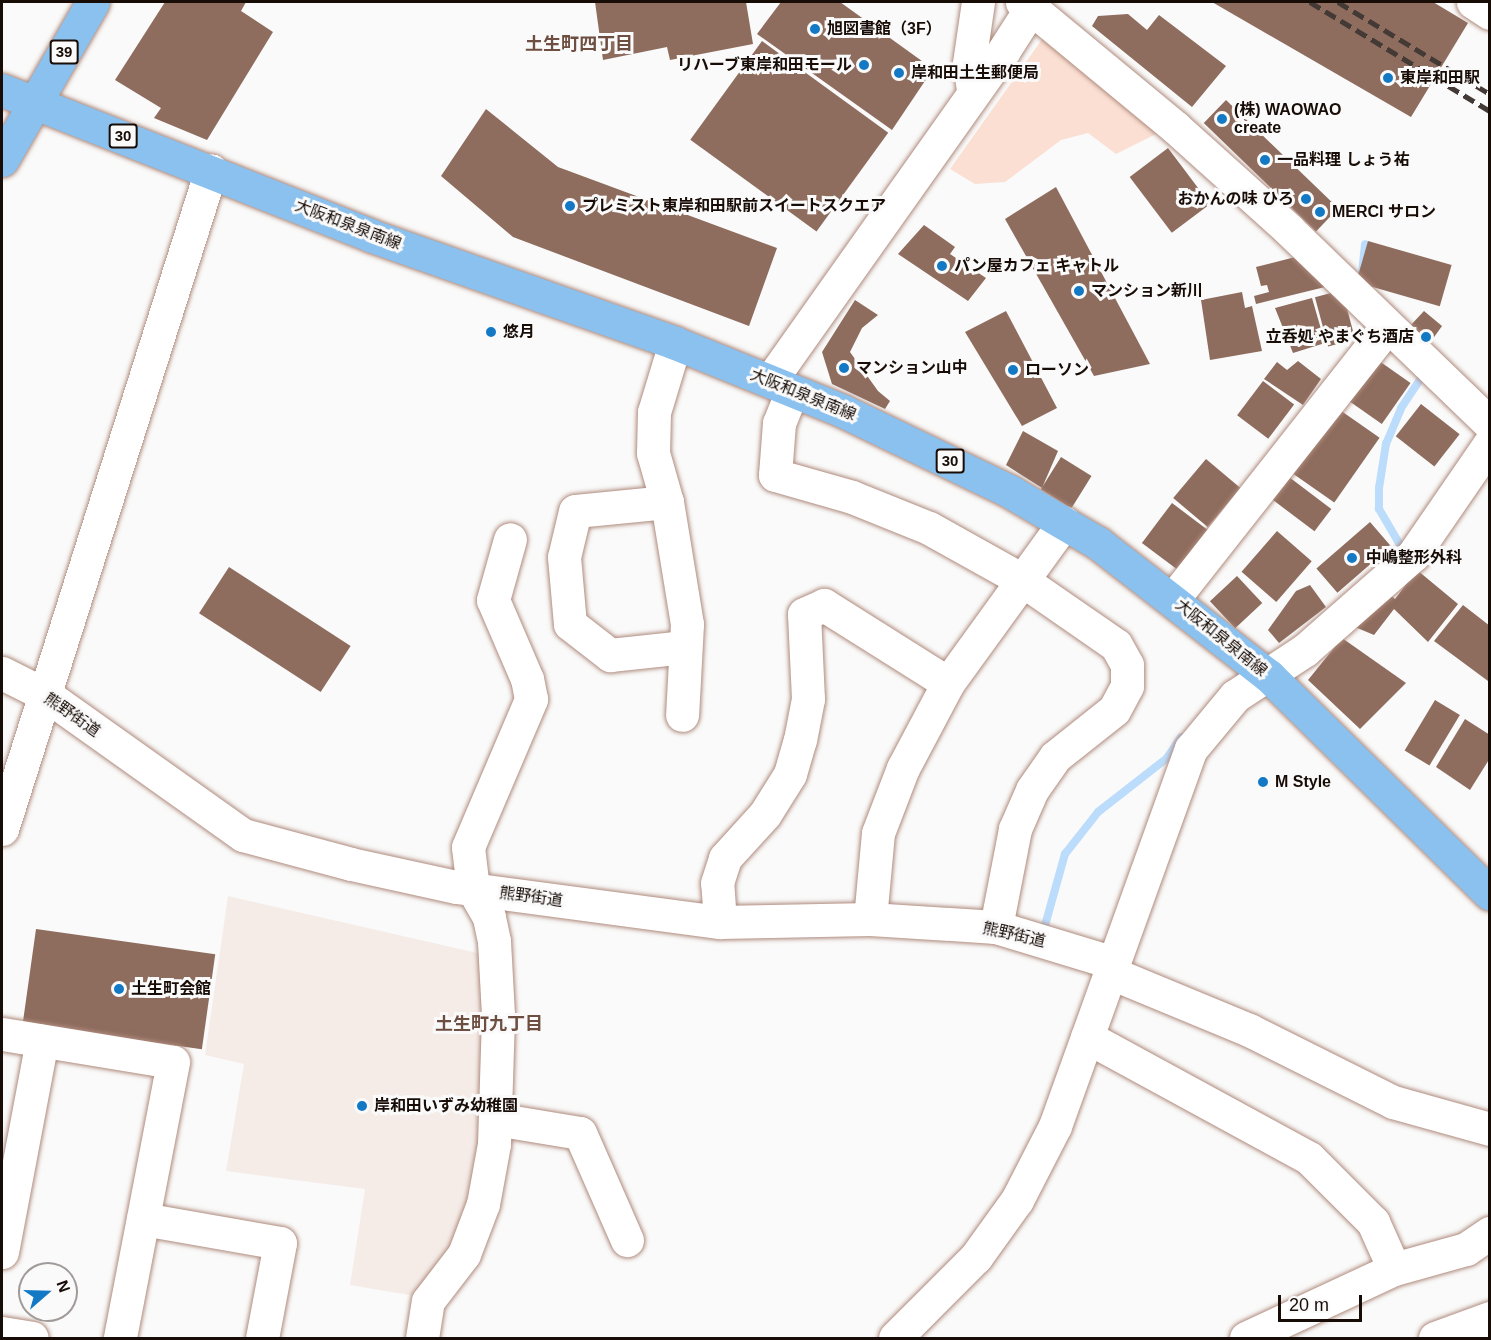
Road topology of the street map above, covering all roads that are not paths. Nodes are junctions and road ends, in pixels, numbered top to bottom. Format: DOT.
graph roads {
  1 [pos="93,2"];
  2 [pos="978,2"];
  3 [pos="1473,2"];
  4 [pos="1027,5"];
  5 [pos="1490,13"];
  6 [pos="2,90"];
  7 [pos="973,90"];
  8 [pos="35,102"];
  9 [pos="2,160"];
  10 [pos="211,170"];
  11 [pos="1388,326"];
  12 [pos="675,343"];
  13 [pos="781,386"];
  14 [pos="1490,424"];
  15 [pos="1490,443"];
  16 [pos="667,502"];
  17 [pos="1064,523"];
  18 [pos="510,539"];
  19 [pos="1022,580"];
  20 [pos="1173,599"];
  21 [pos="685,647"];
  22 [pos="2,673"];
  23 [pos="1269,676"];
  24 [pos="948,683"];
  25 [pos="46,695"];
  26 [pos="682,715"];
  27 [pos="2,829"];
  28 [pos="473,889"];
  29 [pos="1490,894"];
  30 [pos="870,919"];
  31 [pos="720,922"];
  32 [pos="996,927"];
  33 [pos="1110,967"];
  34 [pos="2,1034"];
  35 [pos="1087,1037"];
  36 [pos="42,1041"];
  37 [pos="495,1119"];
  38 [pos="1490,1129"];
  39 [pos="143,1219"];
  40 [pos="1490,1233"];
  41 [pos="627,1240"];
  42 [pos="2,1252"];
  43 [pos="1394,1269"];
  44 [pos="1490,1318"];
  45 [pos="2,1333"];
  46 [pos="32,1338"];
  47 [pos="120,1338"];
  48 [pos="262,1338"];
  49 [pos="422,1338"];
  50 [pos="896,1338"];
  51 [pos="1246,1338"];
  52 [pos="1435,1338"];
  1 -- 8 [label="main road, 39"];
  2 -- 7 [label="street"];
  3 -- 5 [label="street"];
  4 -- 7 [label="street"];
  4 -- 11 [label="street"];
  6 -- 8 [label="main road, 大阪和泉泉南線 / 30"];
  7 -- 13 [label="street"];
  8 -- 9 [label="main road, 39"];
  8 -- 10 [label="main road, 大阪和泉泉南線 / 30"];
  10 -- 12 [label="main road, 大阪和泉泉南線 / 30"];
  10 -- 25 [label="street"];
  11 -- 14 [label="street"];
  11 -- 20 [label="street"];
  12 -- 13 [label="main road, 大阪和泉泉南線 / 30"];
  12 -- 16 [label="street"];
  13 -- 17 [label="main road, 大阪和泉泉南線 / 30"];
  13 -- 19 [label="street"];
  15 -- 23 [label="street"];
  16 -- 21 [label="street"];
  16 -- 21 [label="street"];
  17 -- 19 [label="street"];
  17 -- 20 [label="main road, 大阪和泉泉南線 / 30"];
  18 -- 28 [label="street"];
  19 -- 24 [label="street"];
  19 -- 32 [label="street"];
  20 -- 23 [label="main road, 大阪和泉泉南線 / 30"];
  21 -- 26 [label="street"];
  22 -- 25 [label="street, 熊野街道"];
  23 -- 29 [label="main road, 大阪和泉泉南線 / 30"];
  23 -- 33 [label="street"];
  24 -- 30 [label="street"];
  24 -- 31 [label="street"];
  25 -- 27 [label="street"];
  25 -- 28 [label="street, 熊野街道"];
  28 -- 31 [label="street, 熊野街道"];
  28 -- 37 [label="street"];
  30 -- 31 [label="street, 熊野街道"];
  30 -- 32 [label="street, 熊野街道"];
  32 -- 33 [label="street, 熊野街道"];
  33 -- 35 [label="street"];
  33 -- 38 [label="street, 熊野街道"];
  34 -- 36 [label="street"];
  35 -- 43 [label="street"];
  35 -- 50 [label="street"];
  36 -- 39 [label="street"];
  36 -- 42 [label="street"];
  37 -- 41 [label="street"];
  37 -- 49 [label="street"];
  39 -- 47 [label="street"];
  39 -- 48 [label="street"];
  40 -- 43 [label="street"];
  43 -- 51 [label="street"];
  44 -- 52 [label="street"];
  45 -- 46 [label="street"];
}
